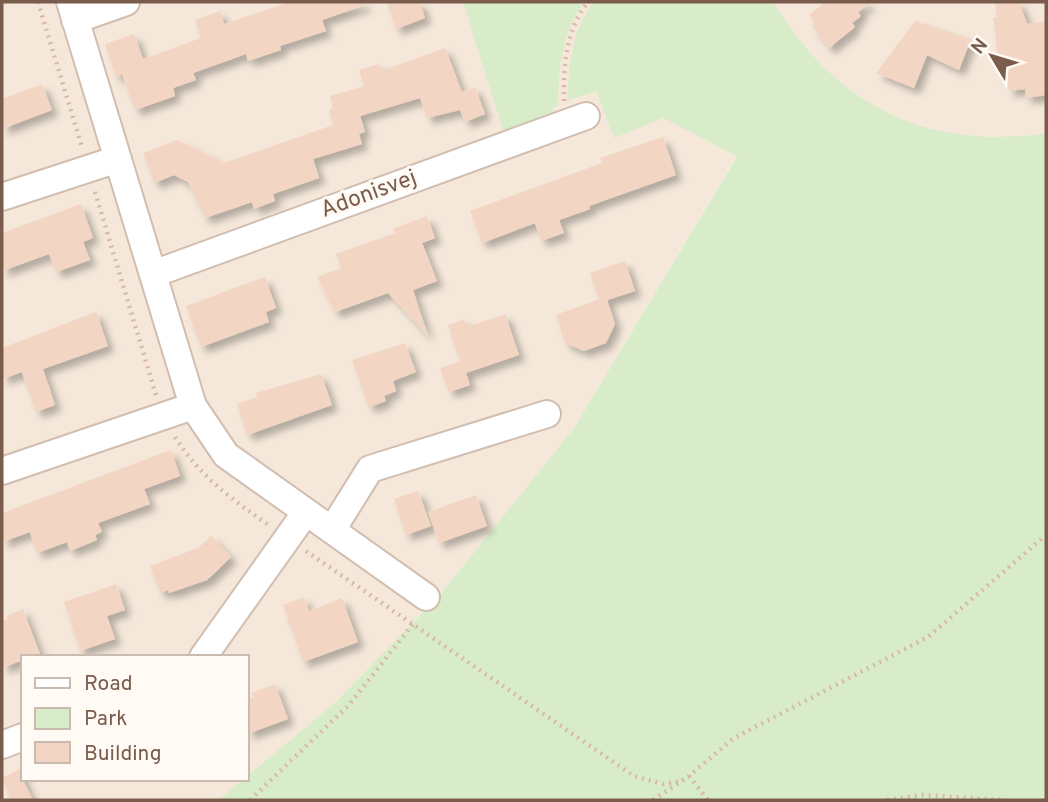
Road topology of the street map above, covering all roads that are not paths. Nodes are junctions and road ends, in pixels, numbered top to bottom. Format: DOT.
graph roads {
  1 [pos="126,2"];
  2 [pos="72,11"];
  3 [pos="580,119"];
  4 [pos="118,159"];
  5 [pos="2,197"];
  6 [pos="153,274"];
  7 [pos="193,406"];
  8 [pos="547,414"];
  9 [pos="2,471"];
  10 [pos="306,512"];
  11 [pos="332,530"];
  12 [pos="426,597"];
  13 [pos="204,655"];
  14 [pos="21,738"];
  15 [pos="2,745"];
  1 -- 2 [label="street"];
  2 -- 4 [label="street"];
  3 -- 6 [label="street, Adonisvej"];
  4 -- 5 [label="street"];
  4 -- 6 [label="street"];
  6 -- 7 [label="street"];
  7 -- 9 [label="street"];
  7 -- 10 [label="street"];
  8 -- 11 [label="street"];
  10 -- 11 [label="street"];
  10 -- 13 [label="street"];
  11 -- 12 [label="street"];
  14 -- 15 [label="street"];
}
